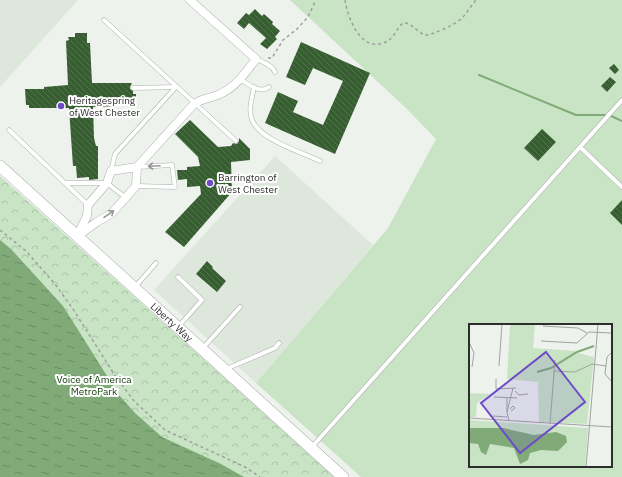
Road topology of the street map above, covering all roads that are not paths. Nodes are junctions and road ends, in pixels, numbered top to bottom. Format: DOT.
graph roads {
  1 [pos="190,0"];
  2 [pos="104,20"];
  3 [pos="256,59"];
  4 [pos="275,72"];
  5 [pos="240,79"];
  6 [pos="269,86"];
  7 [pos="176,87"];
  8 [pos="254,87"];
  9 [pos="133,88"];
  10 [pos="622,100"];
  11 [pos="194,104"];
  12 [pos="9,130"];
  13 [pos="236,141"];
  14 [pos="580,147"];
  15 [pos="320,161"];
  16 [pos="0,166"];
  17 [pos="137,167"];
  18 [pos="111,171"];
  19 [pos="65,183"];
  20 [pos="108,183"];
  21 [pos="136,186"];
  22 [pos="622,187"];
  23 [pos="126,198"];
  24 [pos="88,205"];
  25 [pos="78,236"];
  26 [pos="156,263"];
  27 [pos="178,277"];
  28 [pos="134,288"];
  29 [pos="240,307"];
  30 [pos="178,328"];
  31 [pos="279,343"];
  32 [pos="202,349"];
  33 [pos="224,370"];
  34 [pos="311,448"];
  35 [pos="343,477"];
  1 -- 3 [label="street"];
  2 -- 7 [label="lane"];
  3 -- 4 [label="lane"];
  3 -- 5 [label="street"];
  5 -- 8 [label="lane"];
  5 -- 11 [label="street"];
  6 -- 8 [label="lane"];
  7 -- 9 [label="lane"];
  7 -- 11 [label="lane"];
  7 -- 18 [label="lane"];
  8 -- 15 [label="lane"];
  10 -- 14 [label="lane"];
  11 -- 13 [label="lane"];
  11 -- 17 [label="street"];
  12 -- 19 [label="lane"];
  14 -- 22 [label="lane"];
  14 -- 34 [label="lane"];
  16 -- 25 [label="main road, Liberty Way"];
  17 -- 18 [label="street"];
  17 -- 21 [label="street"];
  21 -- 17 [label="lane, one-way"];
  18 -- 20 [label="street"];
  19 -- 20 [label="lane"];
  19 -- 24 [label="lane"];
  20 -- 23 [label="lane"];
  20 -- 24 [label="street"];
  21 -- 23 [label="street"];
  25 -- 23 [label="street, one-way"];
  24 -- 25 [label="street"];
  25 -- 28 [label="main road, Liberty Way"];
  26 -- 28 [label="lane"];
  27 -- 30 [label="lane"];
  28 -- 30 [label="main road, Liberty Way"];
  29 -- 32 [label="lane"];
  30 -- 32 [label="main road, Liberty Way"];
  31 -- 33 [label="lane"];
  32 -- 33 [label="main road, Liberty Way"];
  33 -- 34 [label="main road, Liberty Way"];
  34 -- 35 [label="main road, Liberty Way"];
}
